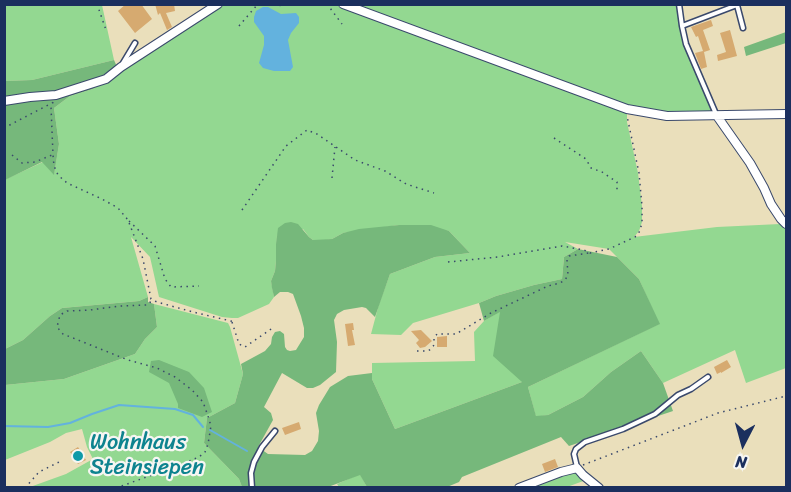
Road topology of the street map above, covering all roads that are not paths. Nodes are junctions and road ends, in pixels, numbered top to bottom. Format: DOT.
graph roads {
  1 [pos="218,4"];
  2 [pos="343,4"];
  3 [pos="679,4"];
  4 [pos="682,26"];
  5 [pos="743,28"];
  6 [pos="135,44"];
  7 [pos="121,67"];
  8 [pos="4,101"];
  9 [pos="786,114"];
  10 [pos="717,116"];
  11 [pos="786,224"];
  12 [pos="708,377"];
  13 [pos="275,431"];
  14 [pos="577,468"];
  15 [pos="252,488"];
  16 [pos="519,488"];
  17 [pos="599,488"];
  1 -- 7 [label="street"];
  2 -- 10 [label="street"];
  3 -- 4 [label="lane"];
  4 -- 5 [label="lane"];
  4 -- 10 [label="lane"];
  6 -- 7 [label="lane"];
  7 -- 8 [label="street"];
  9 -- 10 [label="street"];
  10 -- 11 [label="street"];
  12 -- 14 [label="lane"];
  13 -- 15 [label="lane"];
  14 -- 16 [label="street"];
  14 -- 17 [label="street"];
}
